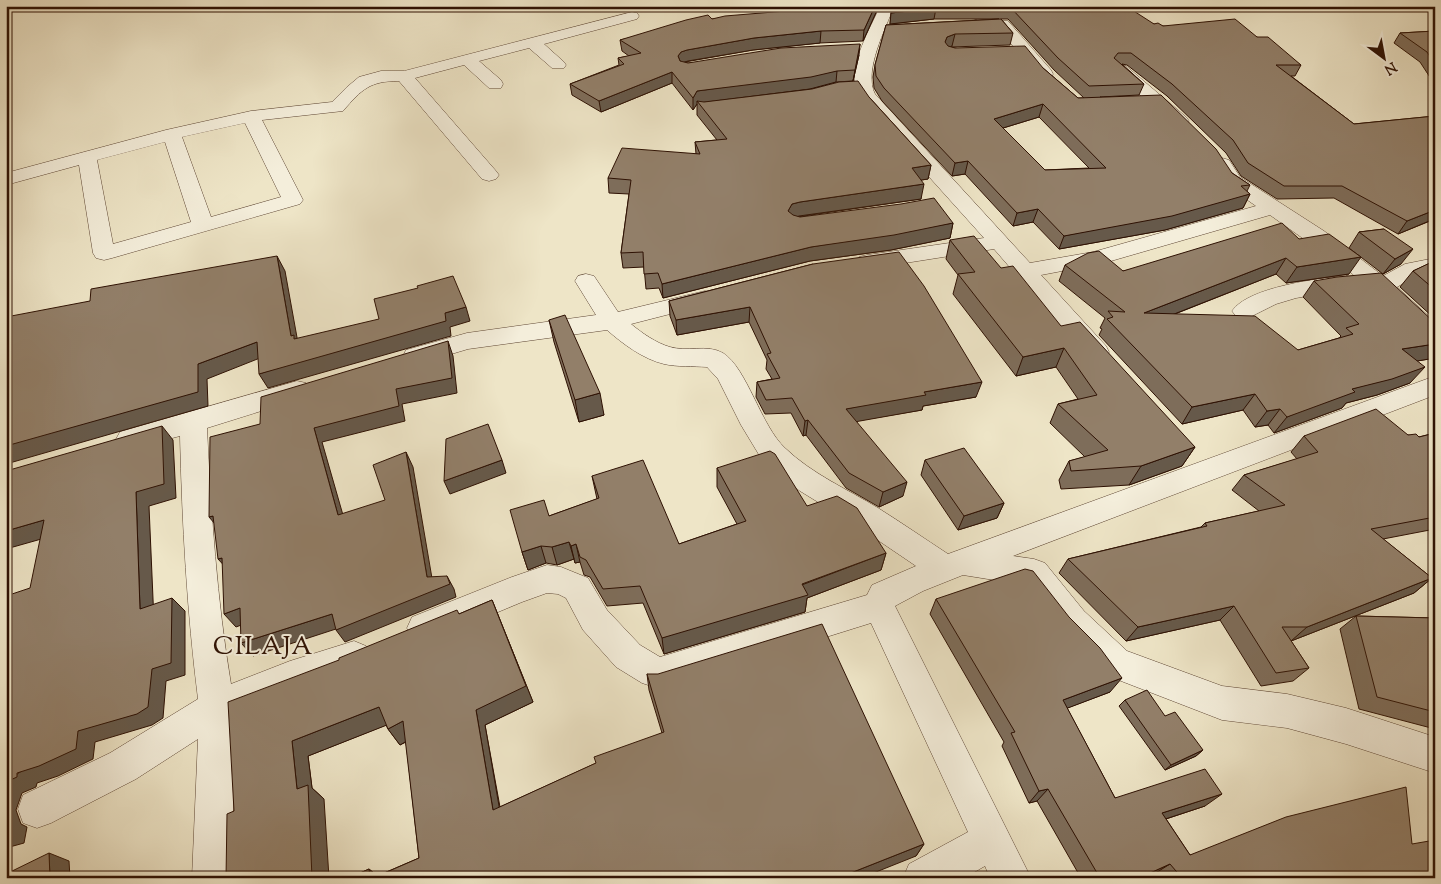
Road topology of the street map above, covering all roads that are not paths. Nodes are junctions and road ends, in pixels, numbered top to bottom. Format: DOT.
graph roads {
  1 [pos="887,6"];
  2 [pos="632,16"];
  3 [pos="963,25"];
  4 [pos="592,26"];
  5 [pos="608,38"];
  6 [pos="532,42"];
  7 [pos="1025,51"];
  8 [pos="1007,52"];
  9 [pos="468,60"];
  10 [pos="558,65"];
  11 [pos="1120,69"];
  12 [pos="404,76"];
  13 [pos="1054,82"];
  14 [pos="495,84"];
  15 [pos="251,116"];
  16 [pos="1192,133"];
  17 [pos="172,134"];
  18 [pos="1211,151"];
  19 [pos="87,156"];
  20 [pos="489,175"];
  21 [pos="6,179"];
  22 [pos="1273,208"];
  23 [pos="204,225"];
  24 [pos="998,242"];
  25 [pos="848,265"];
  26 [pos="1435,265"];
  27 [pos="1024,271"];
  28 [pos="586,281"];
  29 [pos="1379,284"];
  30 [pos="727,292"];
  31 [pos="1244,311"];
  32 [pos="612,321"];
  33 [pos="1435,336"];
  34 [pos="394,362"];
  35 [pos="1108,364"];
  36 [pos="322,383"];
  37 [pos="1435,385"];
  38 [pos="193,422"];
  39 [pos="100,448"];
  40 [pos="954,566"];
  41 [pos="879,606"];
  42 [pos="217,707"];
  43 [pos="1435,755"];
  44 [pos="37,809"];
  45 [pos="993,840"];
  46 [pos="212,878"];
  47 [pos="922,878"];
  48 [pos="1011,878"];
  1 -- 24 [label="street"];
  2 -- 4 [label="street"];
  3 -- 7 [label="street"];
  4 -- 5 [label="street"];
  4 -- 6 [label="street"];
  6 -- 9 [label="street"];
  6 -- 10 [label="street"];
  7 -- 8 [label="street"];
  7 -- 13 [label="street"];
  9 -- 12 [label="street"];
  9 -- 14 [label="street"];
  11 -- 16 [label="street"];
  12 -- 15 [label="street"];
  12 -- 20 [label="street"];
  15 -- 17 [label="street"];
  15 -- 23 [label="street"];
  17 -- 19 [label="street"];
  17 -- 23 [label="street"];
  18 -- 22 [label="street"];
  19 -- 21 [label="street"];
  19 -- 23 [label="street"];
  22 -- 27 [label="street"];
  22 -- 29 [label="street"];
  24 -- 25 [label="street"];
  24 -- 27 [label="street"];
  26 -- 29 [label="street"];
  27 -- 35 [label="street"];
  28 -- 32 [label="street"];
  29 -- 31 [label="street"];
  29 -- 33 [label="street"];
  30 -- 32 [label="street"];
  32 -- 34 [label="street"];
  32 -- 40 [label="street"];
  36 -- 38 [label="street"];
  37 -- 40 [label="street"];
  38 -- 39 [label="street"];
  38 -- 42 [label="street"];
  40 -- 41 [label="street"];
  40 -- 43 [label="street"];
  41 -- 42 [label="street"];
  41 -- 45 [label="street"];
  42 -- 44 [label="street"];
  42 -- 46 [label="street"];
  45 -- 47 [label="street"];
  45 -- 48 [label="street"];
}
